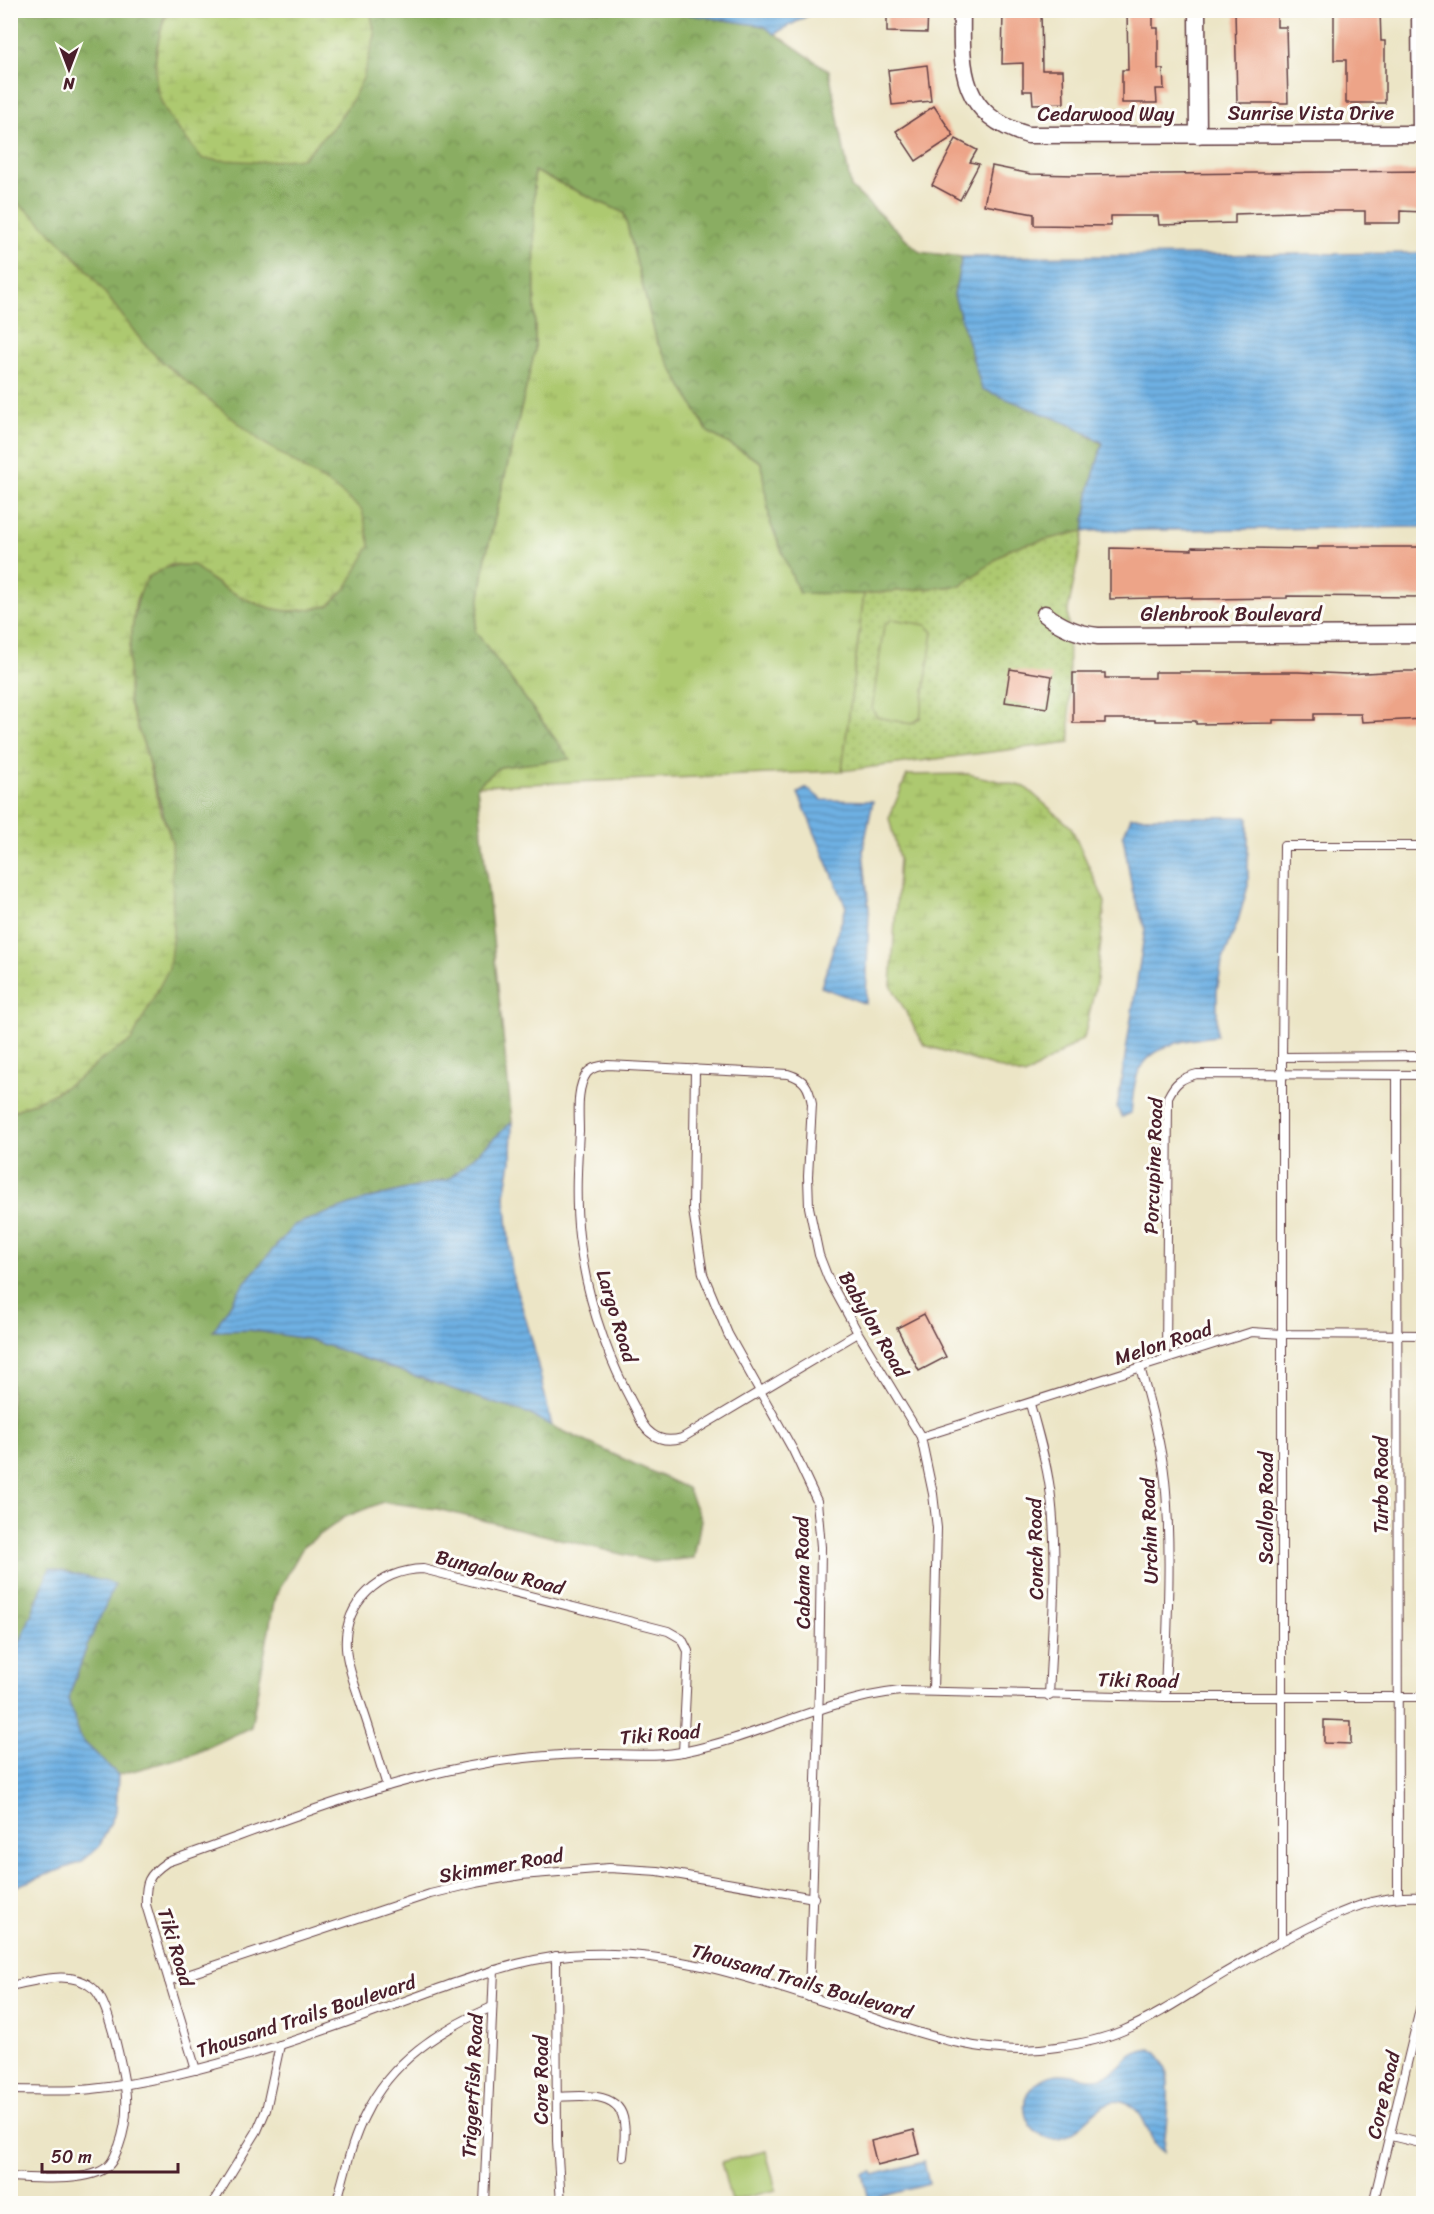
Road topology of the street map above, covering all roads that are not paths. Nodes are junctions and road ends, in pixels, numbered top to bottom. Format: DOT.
graph roads {
  1 [pos="962,10"];
  2 [pos="1197,10"];
  3 [pos="1420,10"];
  4 [pos="1422,134"];
  5 [pos="1198,135"];
  6 [pos="1045,614"];
  7 [pos="1424,634"];
  8 [pos="1424,846"];
  9 [pos="1424,1056"];
  10 [pos="1282,1057"];
  11 [pos="695,1068"];
  12 [pos="1282,1075"];
  13 [pos="1397,1075"];
  14 [pos="1424,1075"];
  15 [pos="858,1333"];
  16 [pos="1282,1334"];
  17 [pos="1398,1335"];
  18 [pos="1424,1335"];
  19 [pos="1166,1358"];
  20 [pos="1140,1367"];
  21 [pos="761,1392"];
  22 [pos="1030,1404"];
  23 [pos="921,1437"];
  24 [pos="933,1690"];
  25 [pos="1049,1696"];
  26 [pos="1165,1697"];
  27 [pos="1398,1697"];
  28 [pos="1424,1697"];
  29 [pos="1282,1698"];
  30 [pos="818,1708"];
  31 [pos="683,1752"];
  32 [pos="387,1786"];
  33 [pos="1398,1896"];
  34 [pos="1424,1897"];
  35 [pos="814,1898"];
  36 [pos="1282,1940"];
  37 [pos="556,1956"];
  38 [pos="494,1970"];
  39 [pos="170,1981"];
  40 [pos="10,1986"];
  41 [pos="1424,1993"];
  42 [pos="809,1997"];
  43 [pos="492,2007"];
  44 [pos="280,2045"];
  45 [pos="196,2070"];
  46 [pos="126,2085"];
  47 [pos="10,2090"];
  48 [pos="557,2097"];
  49 [pos="1390,2136"];
  50 [pos="1424,2144"];
  51 [pos="623,2157"];
  52 [pos="10,2177"];
  53 [pos="212,2204"];
  54 [pos="336,2204"];
  55 [pos="484,2204"];
  56 [pos="561,2204"];
  57 [pos="1374,2204"];
  1 -- 5 [label="street, Cedarwood Way"];
  2 -- 5 [label="street"];
  3 -- 4 [label="street"];
  4 -- 5 [label="street, Sunrise Vista Drive"];
  6 -- 7 [label="street, Glenbrook Boulevard"];
  8 -- 10 [label="lane, Scallop Road"];
  9 -- 10 [label="lane"];
  10 -- 12 [label="lane, Scallop Road"];
  11 -- 15 [label="lane, Babylon Road"];
  11 -- 21 [label="lane, Cabana Road"];
  11 -- 21 [label="lane, Largo Road"];
  12 -- 13 [label="lane, Porcupine Road"];
  12 -- 16 [label="lane, Scallop Road"];
  12 -- 19 [label="lane, Porcupine Road"];
  13 -- 14 [label="lane, Porcupine Road"];
  13 -- 17 [label="lane, Turbo Road"];
  15 -- 21 [label="lane, Largo Road"];
  15 -- 23 [label="lane, Babylon Road"];
  16 -- 17 [label="lane, Melon Road"];
  16 -- 19 [label="lane, Melon Road"];
  16 -- 29 [label="lane, Scallop Road"];
  17 -- 18 [label="lane, Melon Road"];
  17 -- 27 [label="lane, Turbo Road"];
  19 -- 20 [label="lane, Melon Road"];
  20 -- 22 [label="lane, Melon Road"];
  20 -- 26 [label="lane, Urchin Road"];
  21 -- 30 [label="lane, Cabana Road"];
  22 -- 23 [label="lane, Melon Road"];
  22 -- 25 [label="lane, Conch Road"];
  23 -- 24 [label="lane, Babylon Road"];
  24 -- 25 [label="lane, Tiki Road"];
  24 -- 30 [label="lane, Tiki Road"];
  25 -- 26 [label="lane, Tiki Road"];
  26 -- 29 [label="lane, Tiki Road"];
  27 -- 28 [label="lane, Tiki Road"];
  27 -- 29 [label="lane, Tiki Road"];
  27 -- 33 [label="lane, Turbo Road"];
  29 -- 36 [label="lane, Scallop Road"];
  30 -- 31 [label="lane, Tiki Road"];
  30 -- 35 [label="lane, Cabana Road"];
  31 -- 32 [label="lane, Tiki Road"];
  31 -- 32 [label="lane, Bungalow Road"];
  32 -- 39 [label="lane, Tiki Road"];
  33 -- 34 [label="lane, Thousand Trails Boulevard"];
  33 -- 36 [label="lane, Thousand Trails Boulevard"];
  35 -- 39 [label="lane, Skimmer Road"];
  35 -- 42 [label="lane, Cabana Road"];
  36 -- 42 [label="lane, Thousand Trails Boulevard"];
  37 -- 38 [label="lane, Thousand Trails Boulevard"];
  37 -- 42 [label="lane, Thousand Trails Boulevard"];
  37 -- 48 [label="lane, Core Road"];
  38 -- 43 [label="lane, Triggerfish Road"];
  38 -- 44 [label="lane, Thousand Trails Boulevard"];
  39 -- 45 [label="lane, Tiki Road"];
  40 -- 46 [label="lane"];
  41 -- 49 [label="lane, Core Road"];
  43 -- 54 [label="lane"];
  43 -- 55 [label="lane, Triggerfish Road"];
  44 -- 45 [label="lane, Thousand Trails Boulevard"];
  44 -- 53 [label="lane"];
  45 -- 46 [label="lane, Thousand Trails Boulevard"];
  46 -- 47 [label="lane, Thousand Trails Boulevard"];
  46 -- 52 [label="lane"];
  48 -- 51 [label="lane"];
  48 -- 56 [label="lane, Core Road"];
  49 -- 50 [label="lane"];
  49 -- 57 [label="lane, Core Road"];
}
